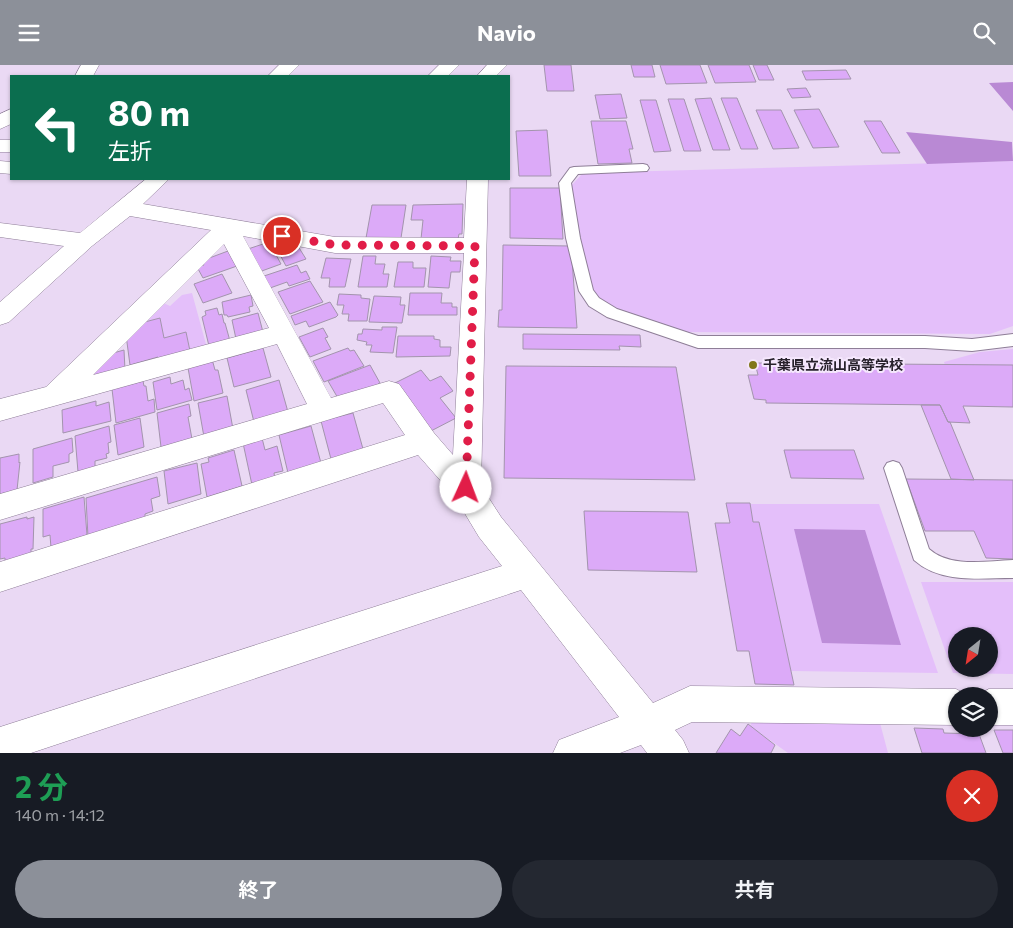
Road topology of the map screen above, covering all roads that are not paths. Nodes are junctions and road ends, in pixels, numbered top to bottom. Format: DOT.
graph roads {
  1 [pos="290,65"];
  2 [pos="450,65"];
  3 [pos="498,65"];
  4 [pos="278,75"];
  5 [pos="438,75"];
  6 [pos="487,75"];
  7 [pos="643,168"];
  8 [pos="157,180"];
  9 [pos="478,180"];
  10 [pos="126,208"];
  11 [pos="228,227"];
  12 [pos="0,230"];
  13 [pos="84,241"];
  14 [pos="475,246"];
  15 [pos="0,316"];
  16 [pos="284,333"];
  17 [pos="1013,340"];
  18 [pos="55,395"];
  19 [pos="0,410"];
  20 [pos="324,411"];
  21 [pos="424,441"];
  22 [pos="893,468"];
  23 [pos="466,488"];
  24 [pos="0,507"];
  25 [pos="1013,569"];
  26 [pos="528,573"];
  27 [pos="0,577"];
  28 [pos="948,707"];
  29 [pos="998,707"];
  30 [pos="1013,707"];
  31 [pos="648,724"];
  32 [pos="0,745"];
  33 [pos="572,753"];
  34 [pos="670,753"];
  1 -- 4 [label="street"];
  2 -- 5 [label="street"];
  3 -- 6 [label="street"];
  7 -- 17 [label="lane"];
  8 -- 10 [label="street"];
  9 -- 14 [label="street"];
  10 -- 11 [label="street"];
  10 -- 13 [label="street"];
  11 -- 14 [label="street"];
  11 -- 16 [label="street"];
  11 -- 18 [label="street"];
  12 -- 13 [label="street"];
  13 -- 15 [label="street"];
  14 -- 23 [label="street"];
  16 -- 18 [label="street"];
  16 -- 20 [label="street"];
  18 -- 19 [label="street"];
  20 -- 21 [label="street"];
  20 -- 24 [label="street"];
  21 -- 23 [label="street"];
  21 -- 27 [label="street"];
  22 -- 25 [label="lane"];
  23 -- 26 [label="street"];
  26 -- 31 [label="street"];
  26 -- 32 [label="street"];
  28 -- 31 [label="street"];
  29 -- 30 [label="street"];
  31 -- 33 [label="street"];
  31 -- 34 [label="street"];
}
